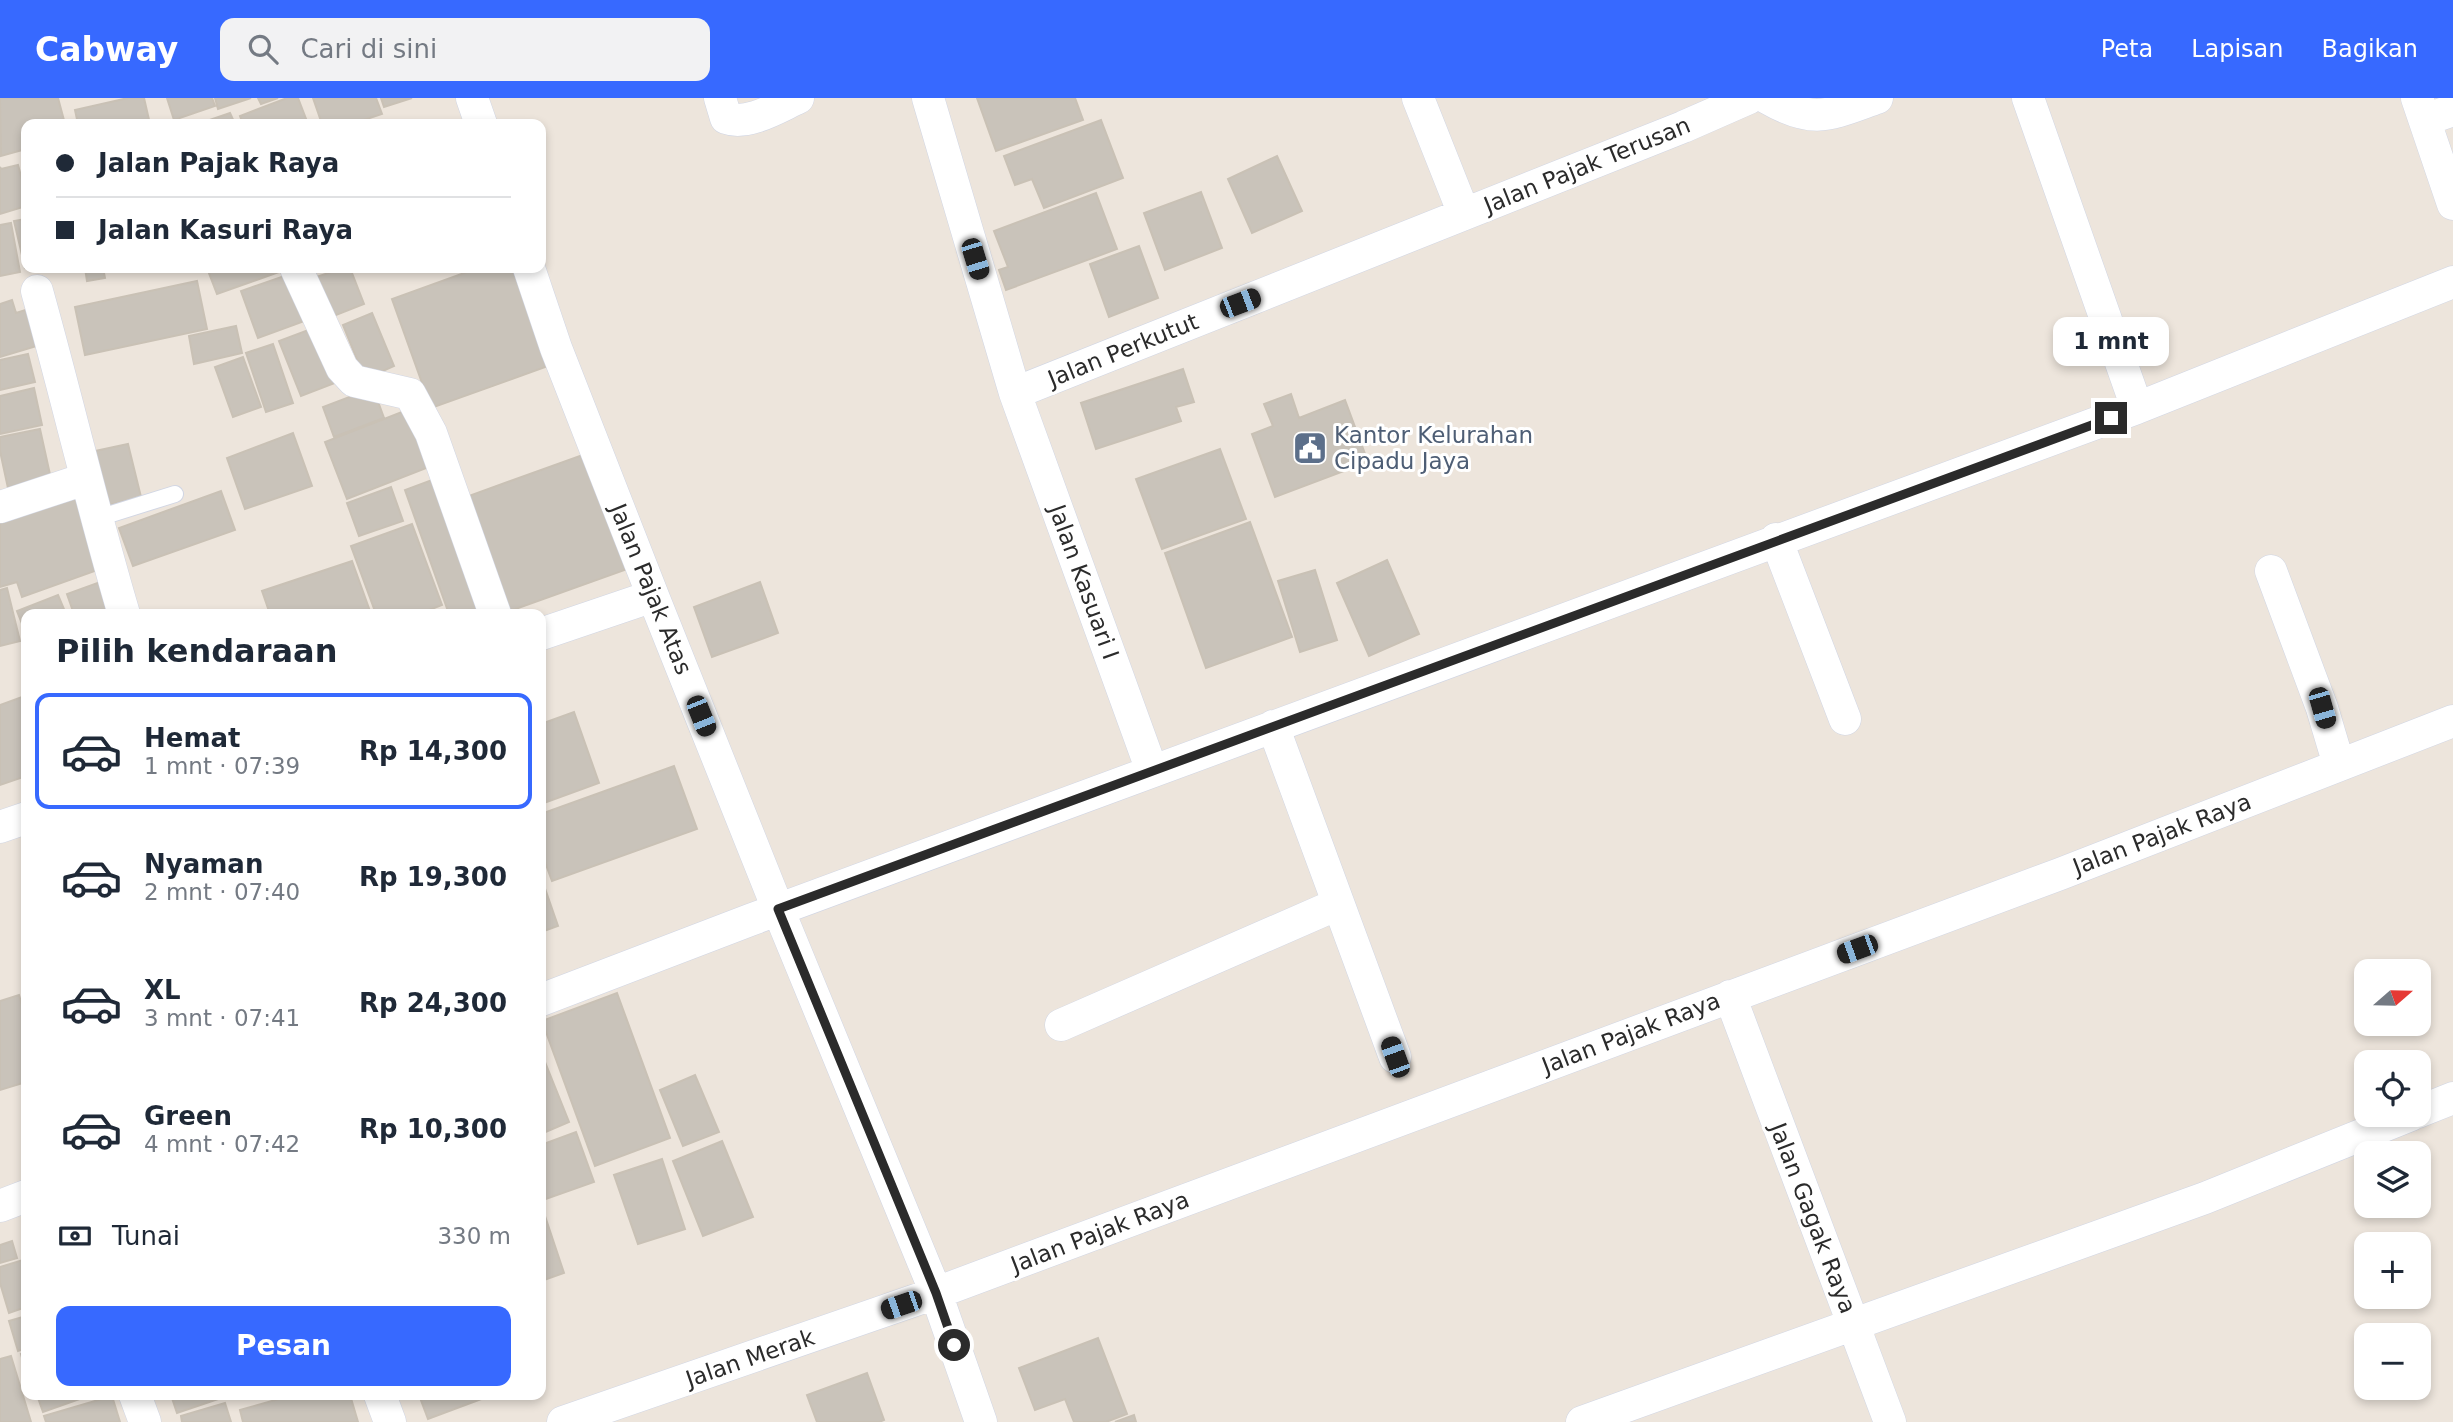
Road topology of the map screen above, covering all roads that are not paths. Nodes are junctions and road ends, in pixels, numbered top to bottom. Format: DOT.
graph roads {
  1 [pos="472,98"];
  2 [pos="720,98"];
  3 [pos="798,98"];
  4 [pos="928,98"];
  5 [pos="1418,98"];
  6 [pos="1748,98"];
  7 [pos="1767,98"];
  8 [pos="1877,98"];
  9 [pos="2028,98"];
  10 [pos="2432,109"];
  11 [pos="479,119"];
  12 [pos="2453,204"];
  13 [pos="1464,214"];
  14 [pos="298,273"];
  15 [pos="531,273"];
  16 [pos="2453,282"];
  17 [pos="37,291"];
  18 [pos="1015,393"];
  19 [pos="2137,408"];
  20 [pos="85,479"];
  21 [pos="175,494"];
  22 [pos="0,507"];
  23 [pos="95,519"];
  24 [pos="1776,539"];
  25 [pos="2271,571"];
  26 [pos="653,596"];
  27 [pos="122,609"];
  28 [pos="493,609"];
  29 [pos="546,632"];
  30 [pos="1845,719"];
  31 [pos="2453,721"];
  32 [pos="1273,726"];
  33 [pos="2339,765"];
  34 [pos="1152,771"];
  35 [pos="21,820"];
  36 [pos="0,827"];
  37 [pos="1338,904"];
  38 [pos="764,914"];
  39 [pos="546,998"];
  40 [pos="1733,1005"];
  41 [pos="1060,1025"];
  42 [pos="1395,1057"];
  43 [pos="2453,1098"];
  44 [pos="2431,1107"];
  45 [pos="2381,1127"];
  46 [pos="21,1198"];
  47 [pos="0,1206"];
  48 [pos="936,1293"];
  49 [pos="1853,1325"];
  50 [pos="137,1400"];
  51 [pos="382,1400"];
  52 [pos="145,1422"];
  53 [pos="390,1422"];
  54 [pos="563,1422"];
  55 [pos="981,1422"];
  56 [pos="1582,1422"];
  57 [pos="1890,1422"];
  1 -- 11 [label="street"];
  2 -- 3 [label="street"];
  4 -- 18 [label="street, Jalan Kasuari I"];
  5 -- 13 [label="street"];
  6 -- 13 [label="street, Jalan Pajak Terusan"];
  7 -- 8 [label="street"];
  9 -- 19 [label="street"];
  10 -- 12 [label="street"];
  13 -- 18 [label="street, Jalan Perkutut"];
  14 -- 28 [label="street"];
  15 -- 26 [label="street, Jalan Pajak Atas"];
  16 -- 19 [label="street"];
  17 -- 20 [label="street"];
  18 -- 34 [label="street, Jalan Kasuari I"];
  19 -- 24 [label="street"];
  20 -- 22 [label="street"];
  20 -- 23 [label="street"];
  21 -- 23 [label="lane"];
  23 -- 27 [label="street"];
  24 -- 30 [label="street"];
  24 -- 32 [label="street"];
  25 -- 33 [label="street"];
  26 -- 29 [label="street"];
  26 -- 38 [label="street, Jalan Pajak Atas"];
  31 -- 33 [label="street, Jalan Pajak Raya"];
  32 -- 34 [label="street"];
  32 -- 37 [label="street"];
  33 -- 40 [label="street, Jalan Pajak Raya"];
  34 -- 38 [label="street"];
  35 -- 36 [label="street"];
  37 -- 41 [label="street"];
  37 -- 42 [label="street"];
  38 -- 39 [label="street"];
  38 -- 48 [label="street, Jalan Pajak Atas"];
  40 -- 48 [label="street, Jalan Pajak Raya"];
  40 -- 49 [label="street, Jalan Gagak Raya"];
  43 -- 44 [label="street"];
  45 -- 49 [label="street"];
  46 -- 47 [label="street"];
  48 -- 54 [label="street, Jalan Merak"];
  48 -- 55 [label="street"];
  49 -- 56 [label="street"];
  49 -- 57 [label="street, Jalan Gagak Raya"];
  50 -- 52 [label="street"];
  51 -- 53 [label="street"];
}
